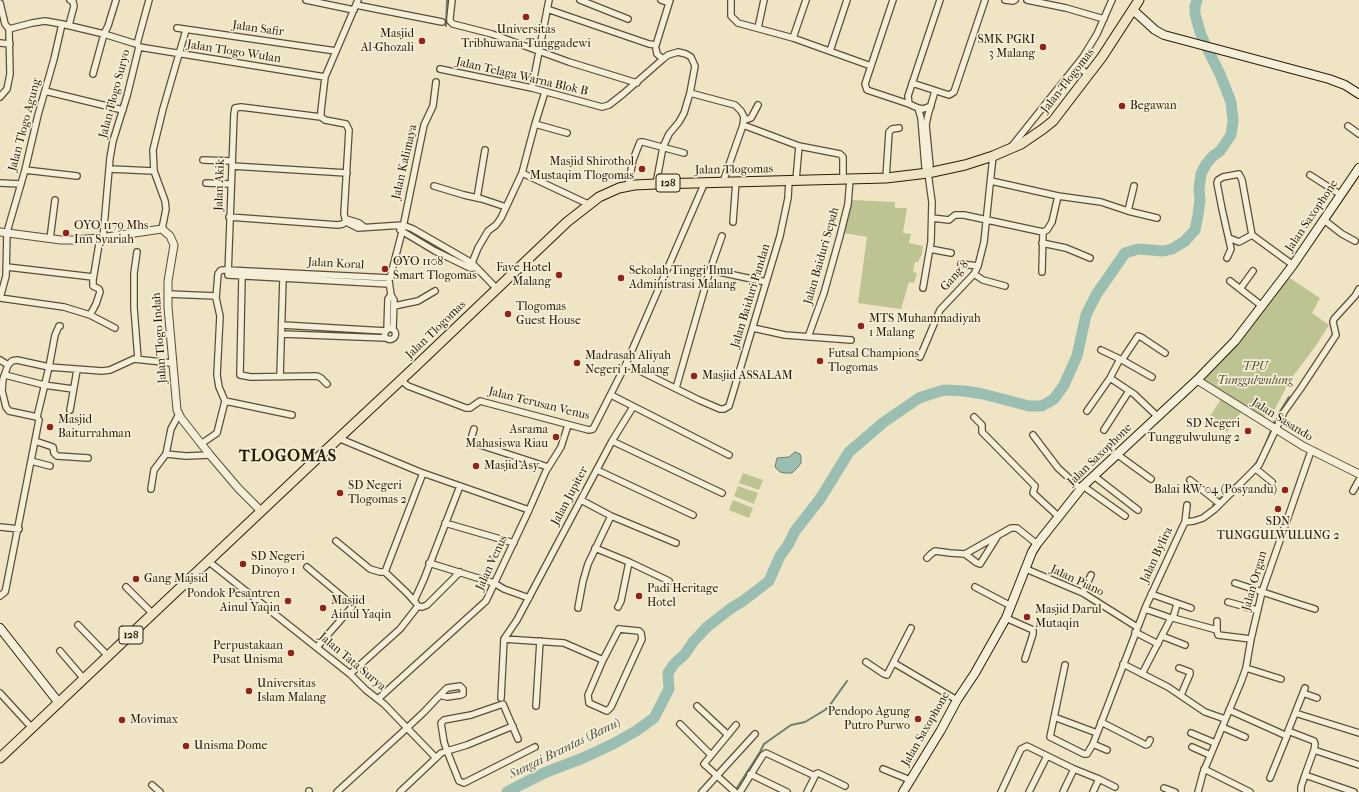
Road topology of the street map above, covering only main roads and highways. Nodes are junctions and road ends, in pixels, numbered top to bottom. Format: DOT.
graph roads {
  1 [pos="1139,0"];
  2 [pos="1133,10"];
  3 [pos="1359,94"];
  4 [pos="1359,168"];
  5 [pos="0,628"];
  6 [pos="59,703"];
  7 [pos="0,758"];
  8 [pos="903,792"];
  1 -- 2 [label="main road, Jalan Tlogomas / 128"];
  2 -- 3 [label="main road"];
  2 -- 6 [label="main road, Jalan Tlogomas / 128"];
  4 -- 8 [label="main road, Jalan Saxophone"];
  5 -- 6 [label="main road"];
  6 -- 7 [label="main road, 128"];
}
